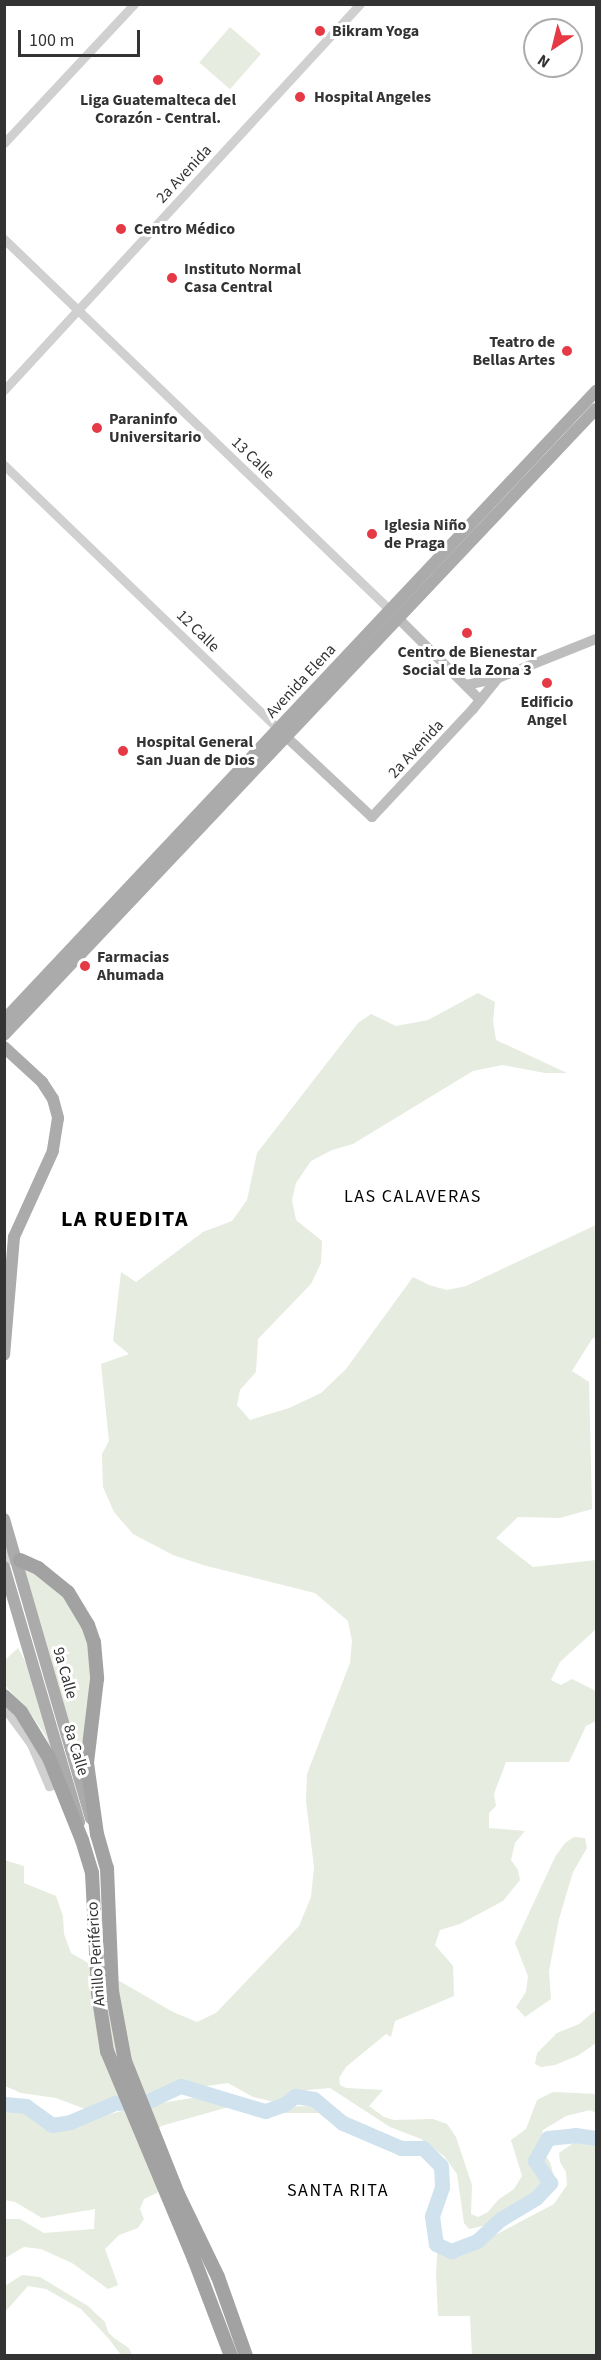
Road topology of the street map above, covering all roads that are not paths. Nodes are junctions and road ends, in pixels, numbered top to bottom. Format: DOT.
graph roads {
  1 [pos="134,4"];
  2 [pos="360,4"];
  3 [pos="4,142"];
  4 [pos="4,239"];
  5 [pos="78,311"];
  6 [pos="4,390"];
  7 [pos="597,391"];
  8 [pos="597,409"];
  9 [pos="4,465"];
  10 [pos="394,614"];
  11 [pos="597,639"];
  12 [pos="498,678"];
  13 [pos="466,685"];
  14 [pos="480,700"];
  15 [pos="283,733"];
  16 [pos="372,817"];
  17 [pos="4,1020"];
  18 [pos="4,1035"];
  19 [pos="4,1047"];
  20 [pos="4,1355"];
  21 [pos="4,1519"];
  22 [pos="20,1560"];
  23 [pos="4,1567"];
  24 [pos="4,1696"];
  25 [pos="4,1707"];
  26 [pos="54,1785"];
  27 [pos="97,1834"];
  28 [pos="82,1840"];
  29 [pos="231,2355"];
  30 [pos="246,2355"];
  1 -- 3 [label="street"];
  2 -- 5 [label="street, 2a Avenida"];
  4 -- 5 [label="street, 13 Calle"];
  5 -- 6 [label="street, 2a Avenida"];
  5 -- 10 [label="street, 13 Calle"];
  7 -- 10 [label="main road, Avenida Elena"];
  8 -- 10 [label="main road, Avenida Elena"];
  9 -- 15 [label="street, 12 Calle"];
  10 -- 13 [label="main road, 13 Calle"];
  10 -- 15 [label="main road, Avenida Elena"];
  11 -- 12 [label="main road"];
  12 -- 13 [label="main road"];
  12 -- 14 [label="main road, 2a Avenida"];
  13 -- 14 [label="main road, 13 Calle"];
  14 -- 16 [label="main road, 2a Avenida"];
  15 -- 16 [label="main road, 12 Calle"];
  15 -- 17 [label="main road, Avenida Elena"];
  15 -- 18 [label="main road, Avenida Elena"];
  19 -- 20 [label="main road"];
  21 -- 27 [label="main road, 9a Calle"];
  22 -- 27 [label="highway, Anillo Periférico"];
  23 -- 28 [label="main road, 8a Calle"];
  24 -- 26 [label="highway, Anillo Periférico"];
  25 -- 26 [label="street, Anillo Periférico"];
  26 -- 28 [label="highway, Anillo Periférico"];
  27 -- 30 [label="highway, Anillo Periférico"];
  28 -- 29 [label="highway, Anillo Periférico"];
}
